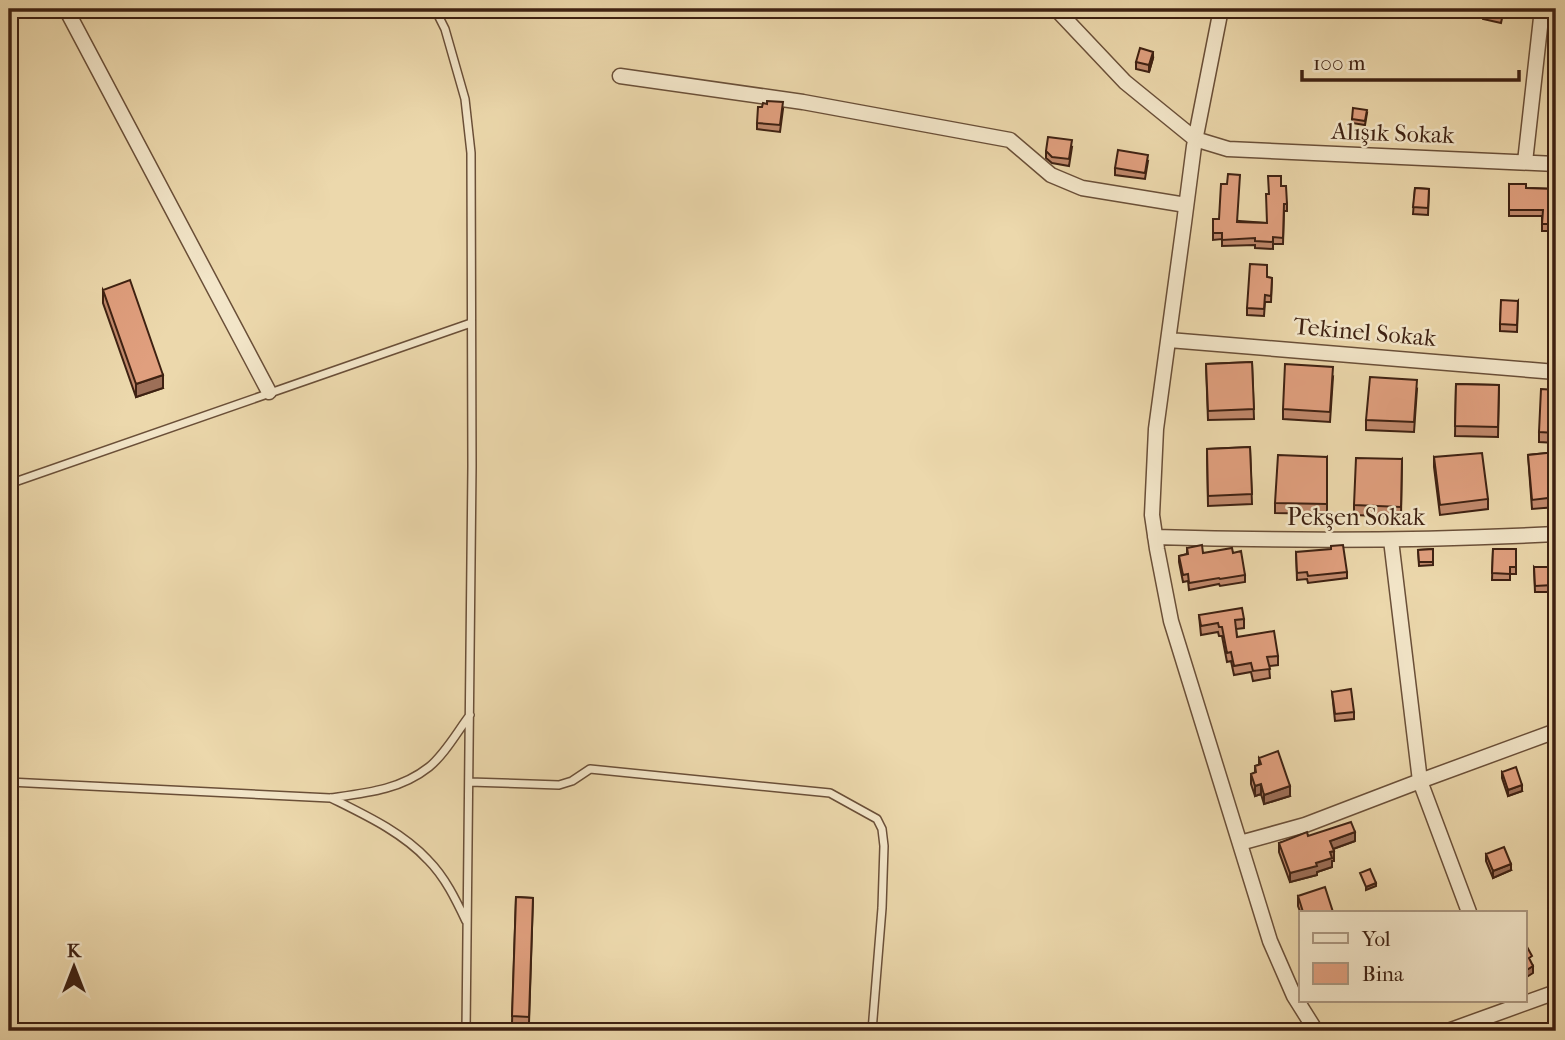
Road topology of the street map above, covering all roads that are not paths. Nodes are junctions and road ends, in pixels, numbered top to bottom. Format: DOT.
graph roads {
  1 [pos="66,9"];
  2 [pos="435,9"];
  3 [pos="1056,9"];
  4 [pos="1221,9"];
  5 [pos="1542,9"];
  6 [pos="620,76"];
  7 [pos="1195,139"];
  8 [pos="1525,162"];
  9 [pos="1556,164"];
  10 [pos="1186,205"];
  11 [pos="471,323"];
  12 [pos="1169,340"];
  13 [pos="1556,372"];
  14 [pos="269,393"];
  15 [pos="9,484"];
  16 [pos="1556,534"];
  17 [pos="1155,537"];
  18 [pos="1391,540"];
  19 [pos="470,715"];
  20 [pos="1556,731"];
  21 [pos="9,773"];
  22 [pos="1420,781"];
  23 [pos="10,782"];
  24 [pos="469,782"];
  25 [pos="330,798"];
  26 [pos="1240,844"];
  27 [pos="1469,911"];
  28 [pos="467,924"];
  29 [pos="1556,992"];
  30 [pos="1526,1000"];
  31 [pos="1501,1006"];
  32 [pos="466,1031"];
  33 [pos="872,1031"];
  34 [pos="1316,1031"];
  35 [pos="1448,1031"];
  1 -- 14 [label="street"];
  2 -- 11 [label="lane"];
  3 -- 7 [label="street"];
  4 -- 7 [label="street"];
  5 -- 8 [label="street"];
  6 -- 10 [label="street"];
  7 -- 8 [label="street, Alışık Sokak"];
  7 -- 10 [label="street"];
  8 -- 9 [label="street, Alışık Sokak"];
  10 -- 12 [label="street"];
  11 -- 14 [label="lane"];
  11 -- 19 [label="lane"];
  12 -- 13 [label="street, Tekinel Sokak"];
  12 -- 17 [label="street"];
  14 -- 15 [label="lane"];
  16 -- 18 [label="street, Pekşen Sokak"];
  17 -- 18 [label="street, Pekşen Sokak"];
  17 -- 26 [label="street"];
  18 -- 22 [label="street"];
  19 -- 24 [label="lane"];
  19 -- 25 [label="lane"];
  20 -- 22 [label="street"];
  21 -- 23 [label="lane"];
  22 -- 26 [label="street"];
  22 -- 27 [label="street"];
  23 -- 25 [label="lane"];
  24 -- 28 [label="lane"];
  24 -- 33 [label="lane"];
  25 -- 28 [label="lane"];
  26 -- 34 [label="street"];
  28 -- 32 [label="lane"];
  29 -- 30 [label="street"];
  31 -- 35 [label="street"];
}
